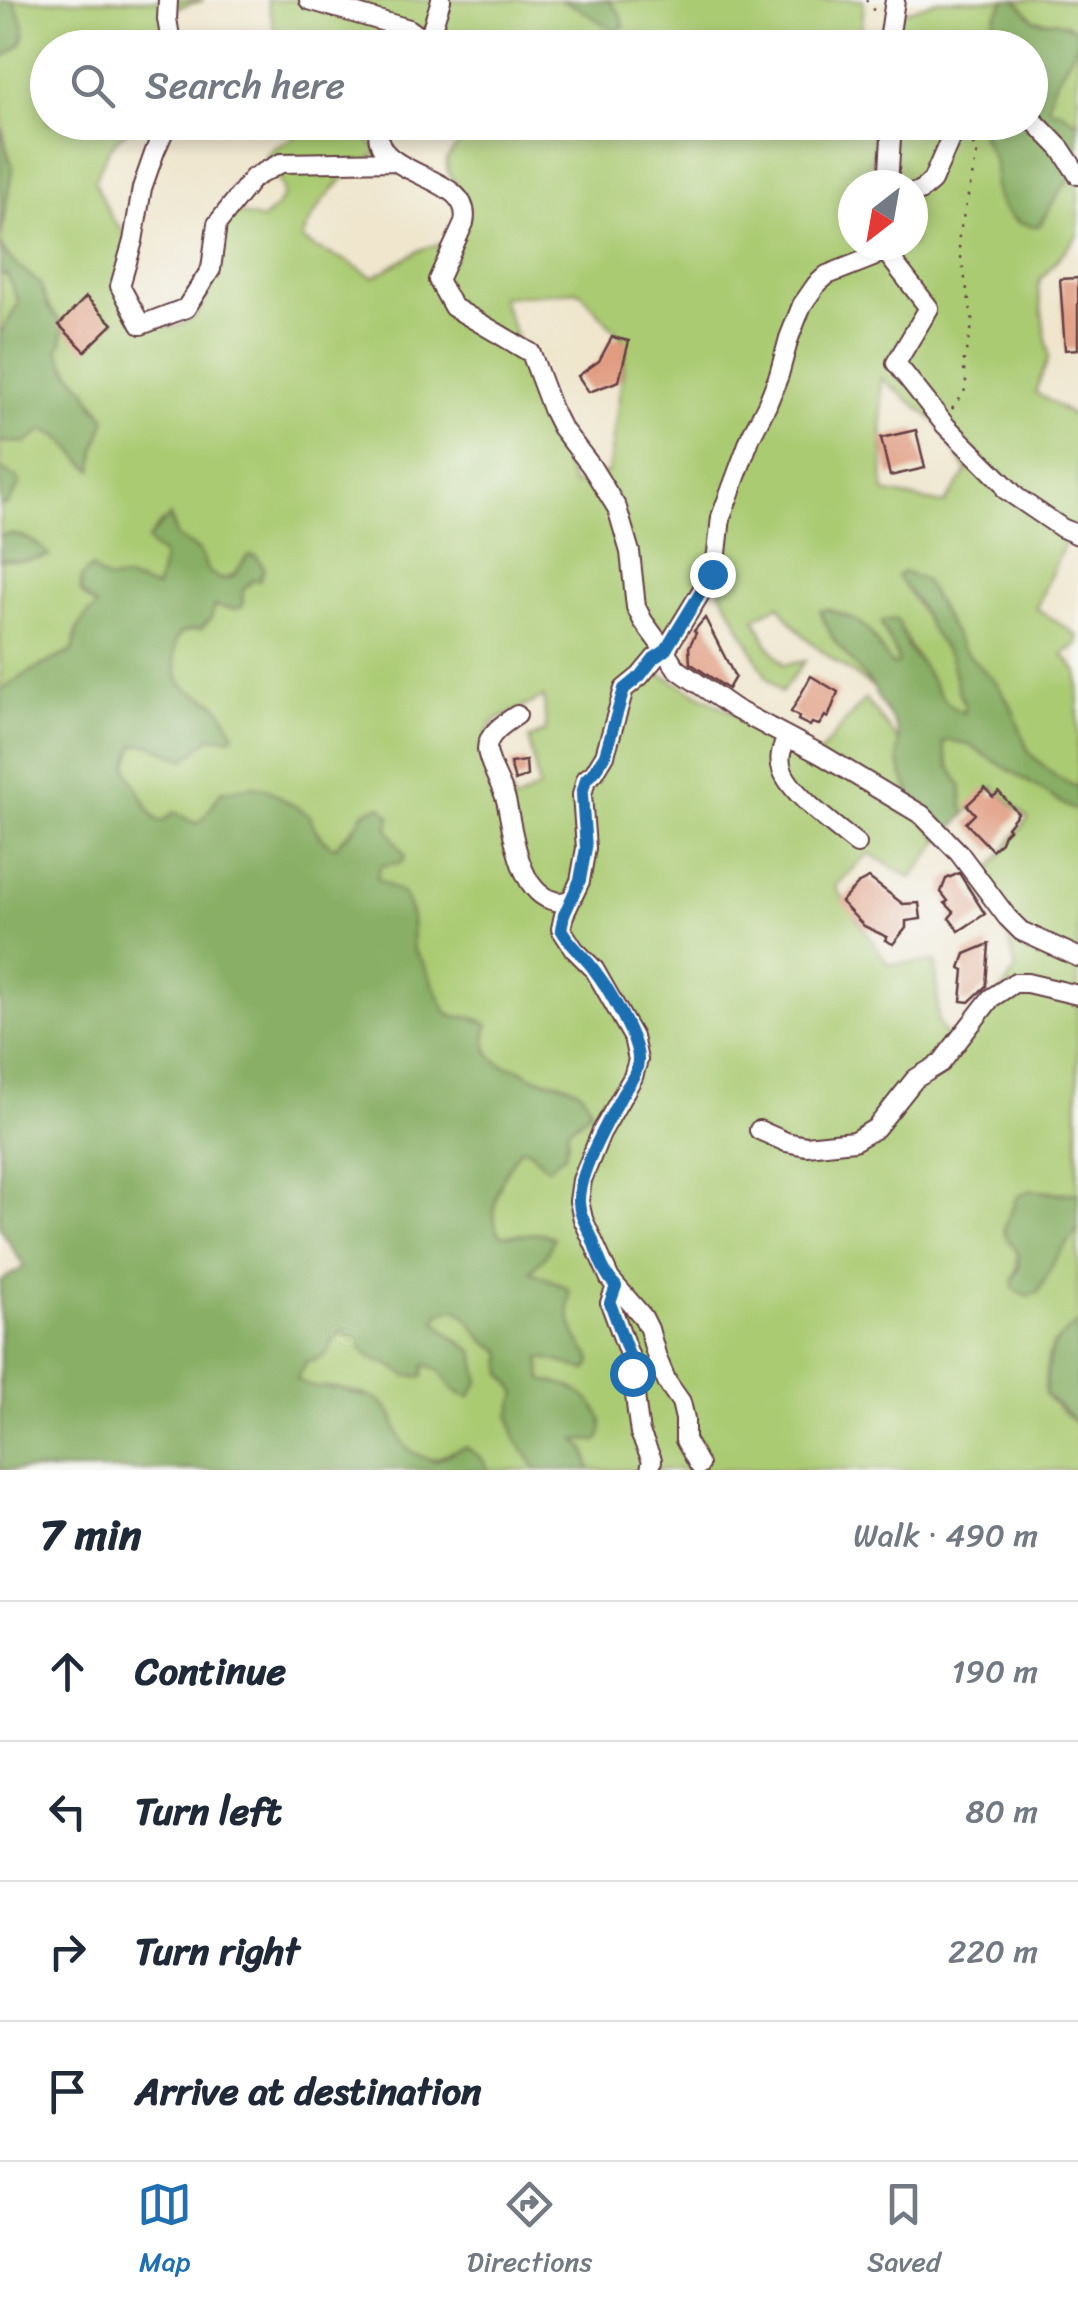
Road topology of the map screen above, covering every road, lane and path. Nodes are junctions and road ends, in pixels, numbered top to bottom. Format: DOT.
graph roads {
  1 [pos="168,0"];
  2 [pos="309,0"];
  3 [pos="441,0"];
  4 [pos="894,0"];
  5 [pos="169,30"];
  6 [pos="410,30"];
  7 [pos="432,30"];
  8 [pos="890,30"];
  9 [pos="1048,135"];
  10 [pos="160,140"];
  11 [pos="378,140"];
  12 [pos="891,140"];
  13 [pos="950,140"];
  14 [pos="973,140"];
  15 [pos="395,161"];
  16 [pos="889,170"];
  17 [pos="1078,175"];
  18 [pos="928,184"];
  19 [pos="868,260"];
  20 [pos="893,260"];
  21 [pos="942,422"];
  22 [pos="984,476"];
  23 [pos="1014,494"];
  24 [pos="1078,535"];
  25 [pos="665,651"];
  26 [pos="517,715"];
  27 [pos="788,738"];
  28 [pos="858,844"];
  29 [pos="570,900"];
  30 [pos="1078,957"];
  31 [pos="1078,995"];
  32 [pos="758,1130"];
  33 [pos="616,1286"];
  34 [pos="698,1464"];
  35 [pos="650,1470"];
  1 -- 5 [label="street"];
  2 -- 6 [label="street"];
  3 -- 7 [label="street"];
  4 -- 8 [label="street"];
  9 -- 17 [label="street"];
  10 -- 15 [label="street"];
  11 -- 15 [label="street"];
  12 -- 16 [label="street"];
  13 -- 18 [label="street"];
  14 -- 21 [label="path"];
  15 -- 25 [label="street"];
  19 -- 25 [label="street"];
  20 -- 21 [label="street"];
  21 -- 23 [label="street"];
  22 -- 23 [label="street"];
  23 -- 24 [label="street"];
  25 -- 27 [label="street"];
  25 -- 29 [label="street"];
  26 -- 29 [label="street"];
  27 -- 28 [label="street"];
  27 -- 30 [label="street"];
  29 -- 33 [label="street"];
  31 -- 32 [label="street"];
  33 -- 34 [label="street"];
  33 -- 35 [label="street"];
}
